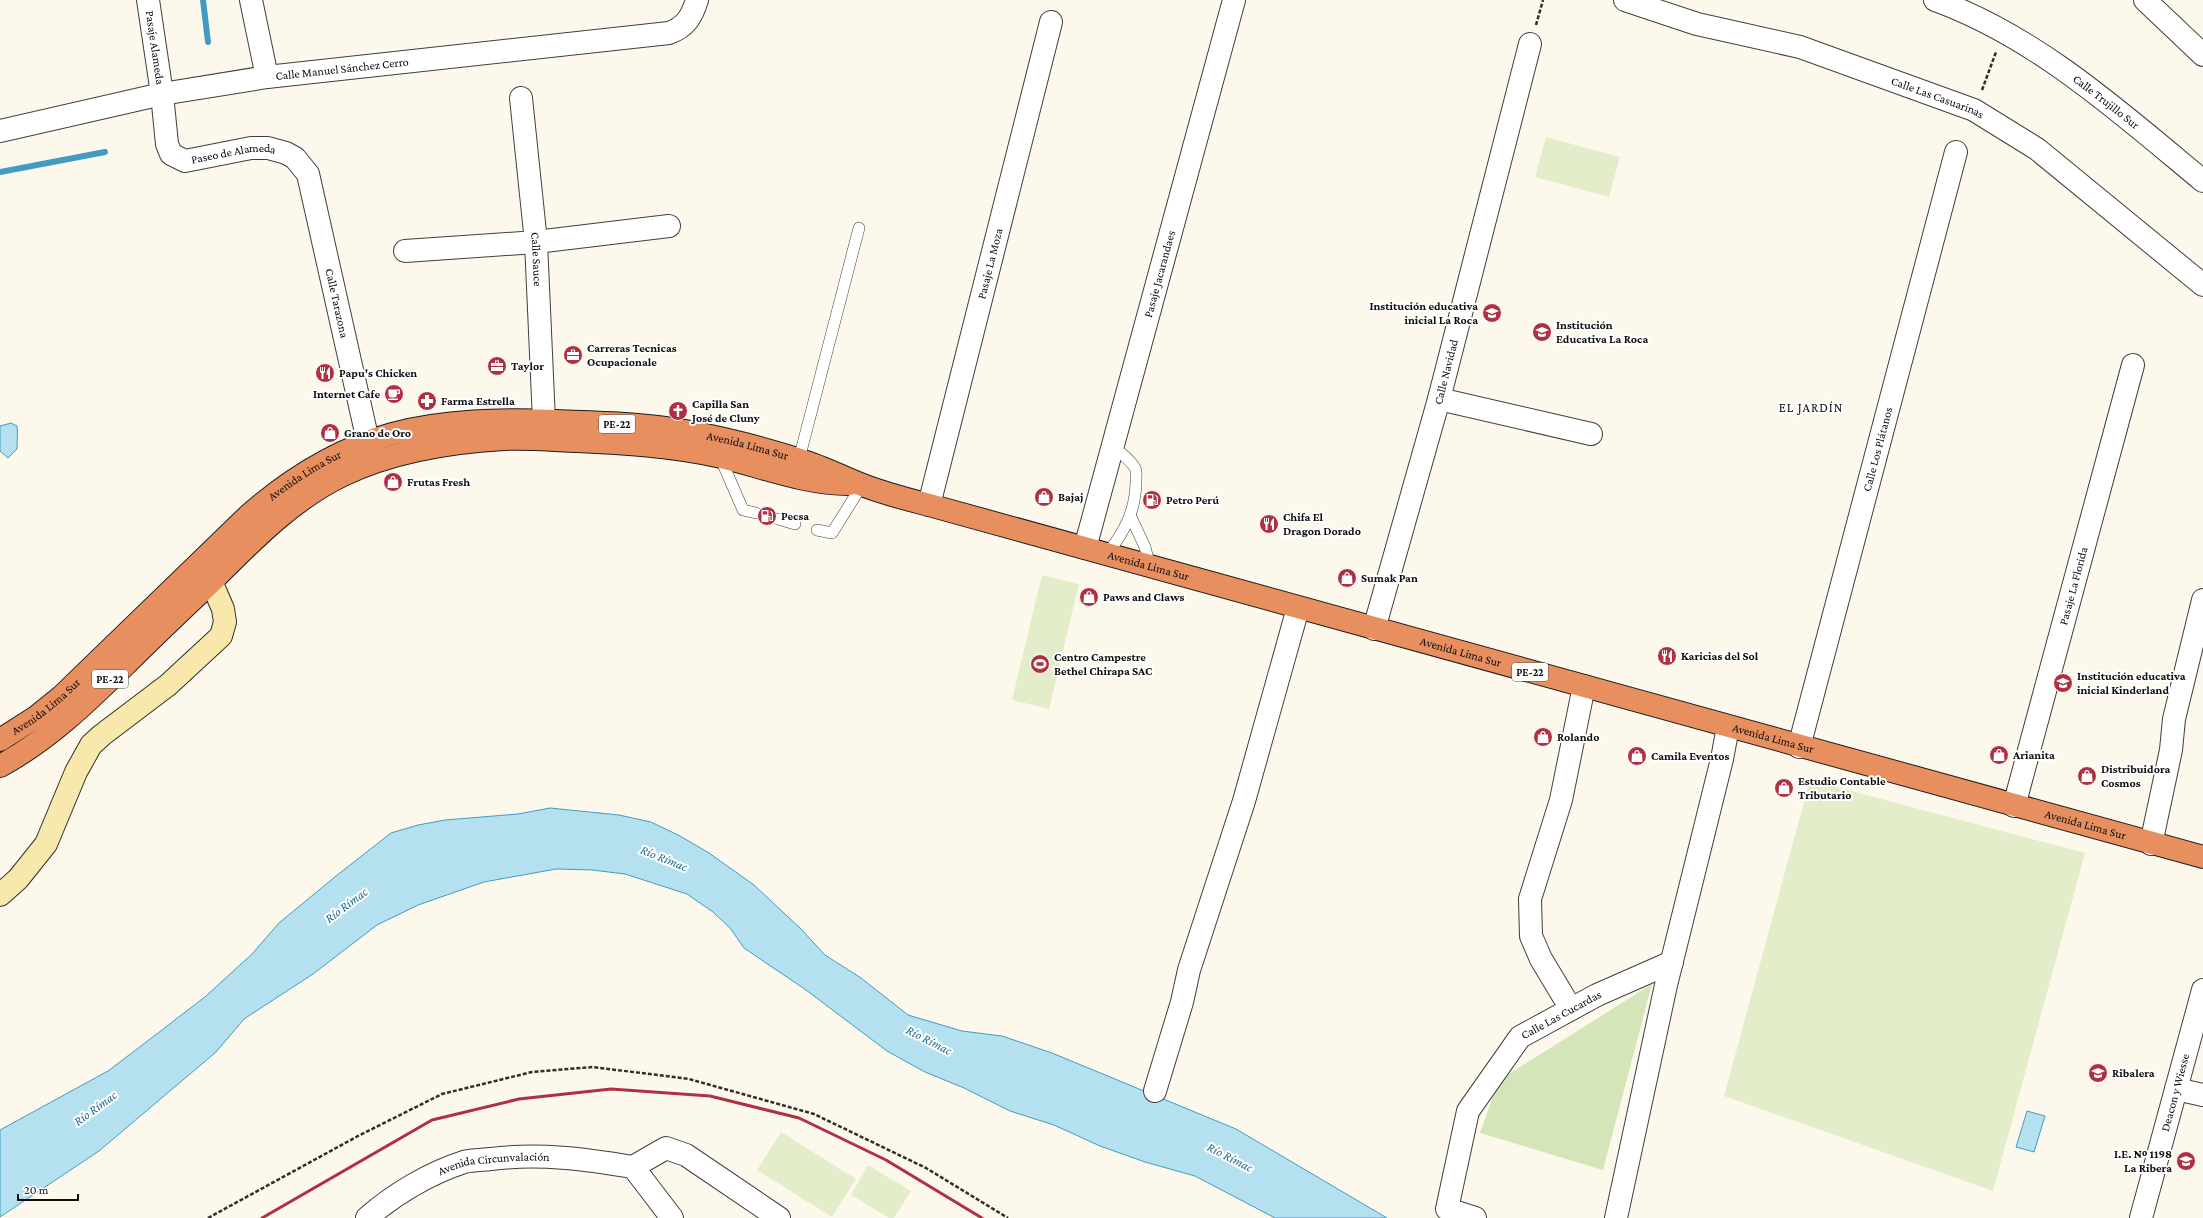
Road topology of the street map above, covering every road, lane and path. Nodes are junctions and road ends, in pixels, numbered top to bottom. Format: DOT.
graph roads {
  1 [pos="148,0"];
  2 [pos="251,0"];
  3 [pos="696,0"];
  4 [pos="1234,0"];
  5 [pos="1543,0"];
  6 [pos="1625,0"];
  7 [pos="1935,0"];
  8 [pos="2145,0"];
  9 [pos="1540,8"];
  10 [pos="1051,22"];
  11 [pos="2004,31"];
  12 [pos="1530,44"];
  13 [pos="2203,55"];
  14 [pos="267,77"];
  15 [pos="162,94"];
  16 [pos="521,98"];
  17 [pos="1974,110"];
  18 [pos="0,131"];
  19 [pos="1956,152"];
  20 [pos="286,153"];
  21 [pos="2203,181"];
  22 [pos="669,226"];
  23 [pos="859,228"];
  24 [pos="536,242"];
  25 [pos="405,251"];
  26 [pos="2203,285"];
  27 [pos="2133,365"];
  28 [pos="1439,399"];
  29 [pos="544,421"];
  30 [pos="1591,434"];
  31 [pos="1113,446"];
  32 [pos="371,453"];
  33 [pos="720,457"];
  34 [pos="799,459"];
  35 [pos="860,484"];
  36 [pos="929,506"];
  37 [pos="756,513"];
  38 [pos="1131,517"];
  39 [pos="778,519"];
  40 [pos="795,524"];
  41 [pos="817,530"];
  42 [pos="1085,548"];
  43 [pos="1107,554"];
  44 [pos="198,564"];
  45 [pos="1150,567"];
  46 [pos="211,581"];
  47 [pos="2203,600"];
  48 [pos="1298,608"];
  49 [pos="1374,629"];
  50 [pos="1584,686"];
  51 [pos="1728,727"];
  52 [pos="0,740"];
  53 [pos="1799,747"];
  54 [pos="0,766"];
  55 [pos="2014,806"];
  56 [pos="2150,844"];
  57 [pos="2203,857"];
  58 [pos="0,895"];
  59 [pos="1672,962"];
  60 [pos="2203,990"];
  61 [pos="1571,1009"];
  62 [pos="2200,1014"];
  63 [pos="2176,1089"];
  64 [pos="1155,1091"];
  65 [pos="2203,1095"];
  66 [pos="633,1167"];
  67 [pos="208,1218"];
  68 [pos="367,1218"];
  69 [pos="672,1218"];
  70 [pos="779,1218"];
  71 [pos="1008,1218"];
  72 [pos="1475,1218"];
  73 [pos="1616,1218"];
  74 [pos="2141,1218"];
  1 -- 15 [label="street, Pasaje Alameda"];
  2 -- 14 [label="street"];
  3 -- 14 [label="street, Calle Manuel Sánchez Cerro"];
  4 -- 31 [label="street, Pasaje Jacarandaes"];
  5 -- 9 [label="path"];
  6 -- 17 [label="street, Calle Las Casuarinas"];
  7 -- 11 [label="street, Calle Trujillo Sur"];
  8 -- 13 [label="street"];
  10 -- 36 [label="street, Pasaje La Moza"];
  11 -- 17 [label="path"];
  11 -- 21 [label="street, Calle Trujillo Sur"];
  12 -- 28 [label="street, Calle Navidad"];
  14 -- 15 [label="street, Calle Manuel Sánchez Cerro"];
  15 -- 18 [label="street, Calle Manuel Sánchez Cerro"];
  15 -- 20 [label="street, Paseo de Alameda"];
  16 -- 24 [label="street, Calle Sauce"];
  17 -- 26 [label="street, Calle Las Casuarinas"];
  19 -- 53 [label="street, Calle Los Plátanos"];
  20 -- 32 [label="street, Calle Tarazona"];
  22 -- 24 [label="street"];
  23 -- 34 [label="lane"];
  24 -- 25 [label="street"];
  24 -- 29 [label="street, Calle Sauce"];
  27 -- 55 [label="street, Pasaje La Florida"];
  28 -- 30 [label="street"];
  28 -- 49 [label="street, Calle Navidad"];
  29 -- 32 [label="highway, Avenida Lima Sur / PE-22"];
  29 -- 34 [label="highway, Avenida Lima Sur / PE-22"];
  31 -- 38 [label="lane"];
  31 -- 42 [label="street, Pasaje Jacarandaes"];
  32 -- 33 [label="highway, Avenida Lima Sur / PE-22"];
  32 -- 44 [label="highway, Avenida Lima Sur / PE-22"];
  32 -- 46 [label="highway, Avenida Lima Sur / PE-22"];
  33 -- 35 [label="highway, Avenida Lima Sur / PE-22"];
  33 -- 37 [label="lane"];
  34 -- 35 [label="highway, Avenida Lima Sur / PE-22"];
  35 -- 36 [label="highway, Avenida Lima Sur / PE-22"];
  35 -- 41 [label="lane"];
  36 -- 42 [label="highway, Avenida Lima Sur / PE-22"];
  38 -- 43 [label="lane"];
  38 -- 45 [label="lane"];
  39 -- 40 [label="lane"];
  42 -- 43 [label="highway, Avenida Lima Sur / PE-22"];
  43 -- 45 [label="highway, Avenida Lima Sur / PE-22"];
  44 -- 46 [label="street"];
  44 -- 52 [label="highway, Avenida Lima Sur / PE-22"];
  45 -- 48 [label="highway, Avenida Lima Sur / PE-22"];
  46 -- 54 [label="highway, Avenida Lima Sur / PE-22"];
  46 -- 58 [label="street"];
  47 -- 56 [label="street"];
  48 -- 49 [label="highway, Avenida Lima Sur / PE-22"];
  48 -- 64 [label="street"];
  49 -- 50 [label="highway, Avenida Lima Sur / PE-22"];
  50 -- 51 [label="highway, Avenida Lima Sur / PE-22"];
  50 -- 61 [label="street"];
  51 -- 53 [label="highway, Avenida Lima Sur / PE-22"];
  51 -- 59 [label="street"];
  53 -- 55 [label="highway, Avenida Lima Sur / PE-22"];
  55 -- 56 [label="highway, Avenida Lima Sur / PE-22"];
  56 -- 57 [label="highway, Avenida Lima Sur / PE-22"];
  59 -- 61 [label="street, Calle Las Cucardas"];
  59 -- 73 [label="street"];
  60 -- 62 [label="street, Deacon y Wiesse"];
  61 -- 72 [label="street, Calle Las Cucardas"];
  62 -- 63 [label="street, Deacon y Wiesse"];
  63 -- 65 [label="street"];
  63 -- 74 [label="street, Deacon y Wiesse"];
  66 -- 68 [label="street, Avenida Circunvalación"];
  66 -- 69 [label="street"];
  66 -- 70 [label="street"];
  67 -- 71 [label="path"];
}
